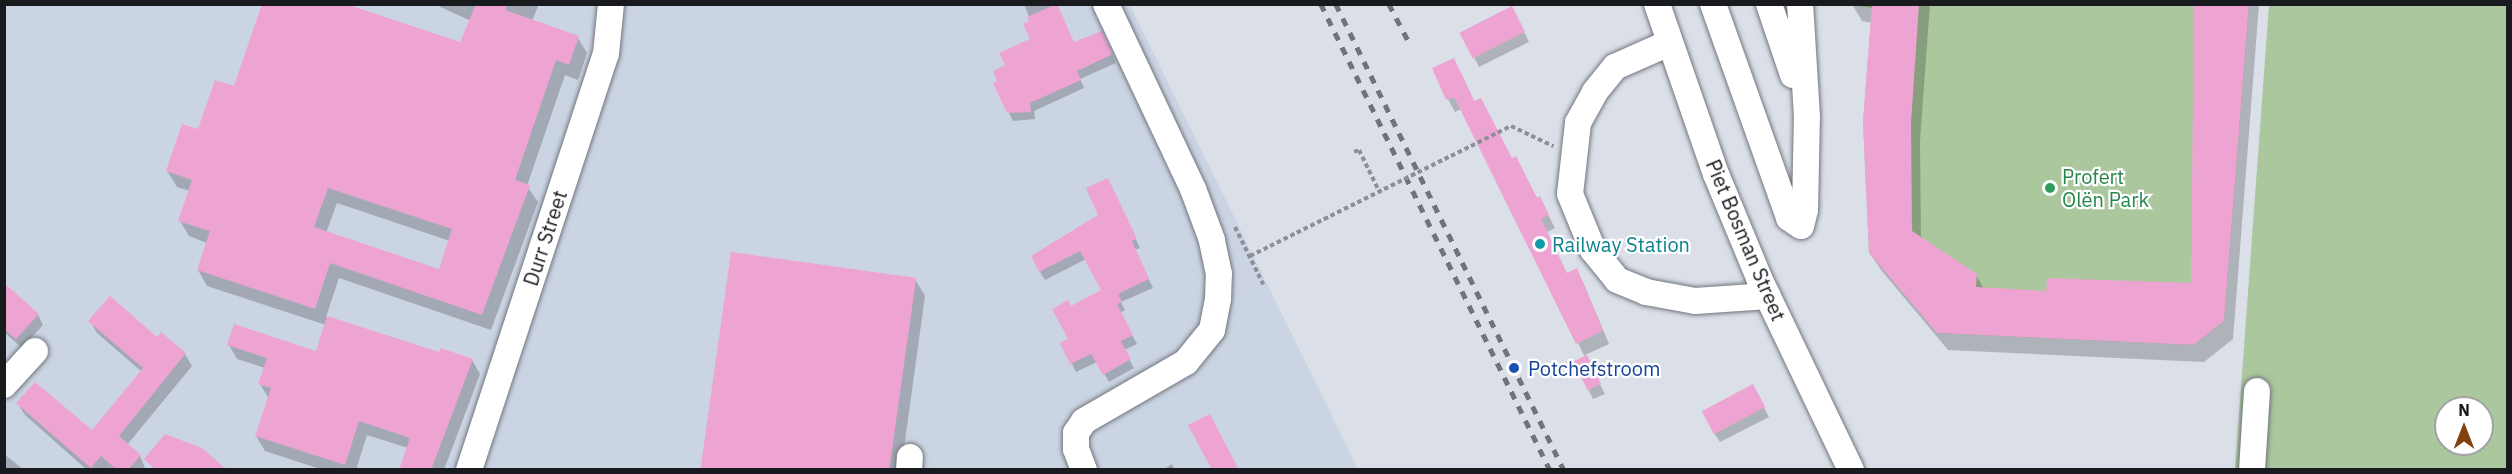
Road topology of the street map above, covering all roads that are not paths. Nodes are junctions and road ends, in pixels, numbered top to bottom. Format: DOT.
graph roads {
  1 [pos="611,4"];
  2 [pos="1106,4"];
  3 [pos="1657,4"];
  4 [pos="1713,4"];
  5 [pos="1769,4"];
  6 [pos="1800,4"];
  7 [pos="1669,43"];
  8 [pos="1807,117"];
  9 [pos="1768,296"];
  10 [pos="35,351"];
  11 [pos="4,385"];
  12 [pos="2258,391"];
  13 [pos="469,470"];
  14 [pos="1084,470"];
  15 [pos="1851,470"];
  16 [pos="2252,470"];
  1 -- 13 [label="street, Durr Street"];
  2 -- 14 [label="street"];
  3 -- 7 [label="street, Piet Bosman Street"];
  4 -- 8 [label="street"];
  5 -- 8 [label="street"];
  6 -- 8 [label="street"];
  7 -- 9 [label="street, Piet Bosman Street"];
  7 -- 9 [label="street"];
  9 -- 15 [label="street, Piet Bosman Street"];
  10 -- 11 [label="street"];
  12 -- 16 [label="street"];
}
